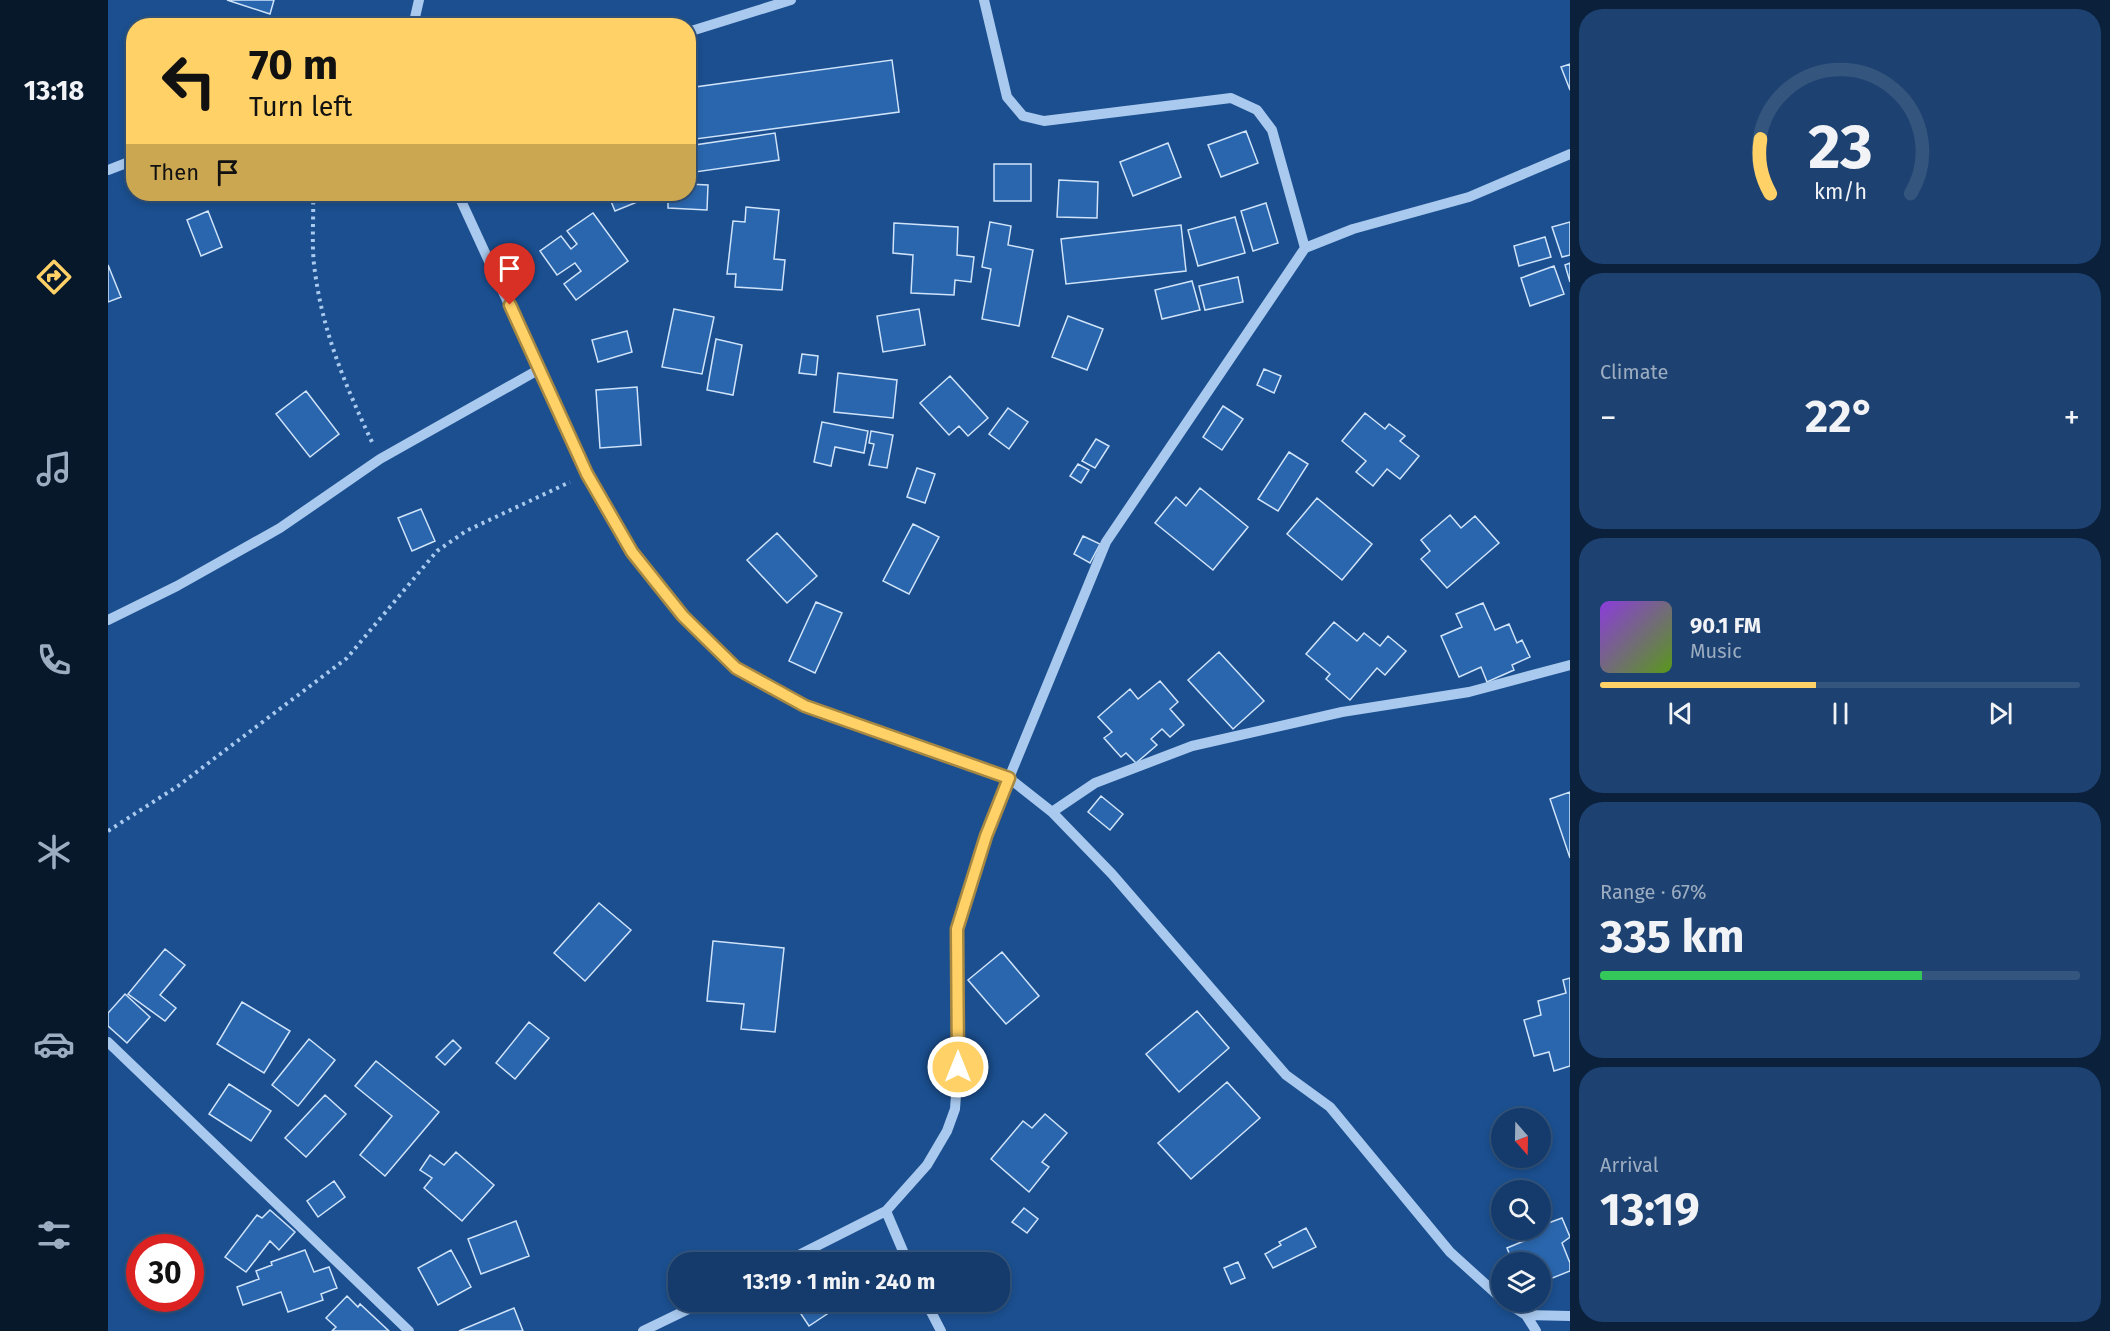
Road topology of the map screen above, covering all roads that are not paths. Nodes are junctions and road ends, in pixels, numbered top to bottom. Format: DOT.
graph roads {
  1 [pos="419,0"];
  2 [pos="791,0"];
  3 [pos="984,0"];
  4 [pos="415,18"];
  5 [pos="696,30"];
  6 [pos="1570,154"];
  7 [pos="126,163"];
  8 [pos="108,170"];
  9 [pos="461,201"];
  10 [pos="1305,248"];
  11 [pos="538,369"];
  12 [pos="108,620"];
  13 [pos="1570,665"];
  14 [pos="1009,778"];
  15 [pos="1052,812"];
  16 [pos="108,1042"];
  17 [pos="886,1210"];
  18 [pos="804,1252"];
  19 [pos="903,1252"];
  20 [pos="1491,1289"];
  21 [pos="682,1312"];
  22 [pos="931,1312"];
  23 [pos="1521,1312"];
  24 [pos="1526,1315"];
  25 [pos="1570,1316"];
  26 [pos="409,1331"];
  27 [pos="643,1331"];
  28 [pos="941,1331"];
  29 [pos="1536,1331"];
  1 -- 4 [label="street"];
  2 -- 5 [label="street"];
  3 -- 10 [label="street"];
  6 -- 10 [label="street"];
  7 -- 8 [label="street"];
  9 -- 11 [label="street"];
  10 -- 14 [label="street"];
  11 -- 12 [label="street"];
  11 -- 14 [label="street"];
  13 -- 15 [label="street"];
  14 -- 15 [label="street"];
  14 -- 17 [label="street"];
  15 -- 20 [label="street"];
  16 -- 26 [label="street"];
  17 -- 18 [label="street"];
  17 -- 19 [label="street"];
  21 -- 27 [label="street"];
  22 -- 28 [label="street"];
  23 -- 24 [label="street"];
  24 -- 25 [label="street"];
  24 -- 29 [label="street"];
}
